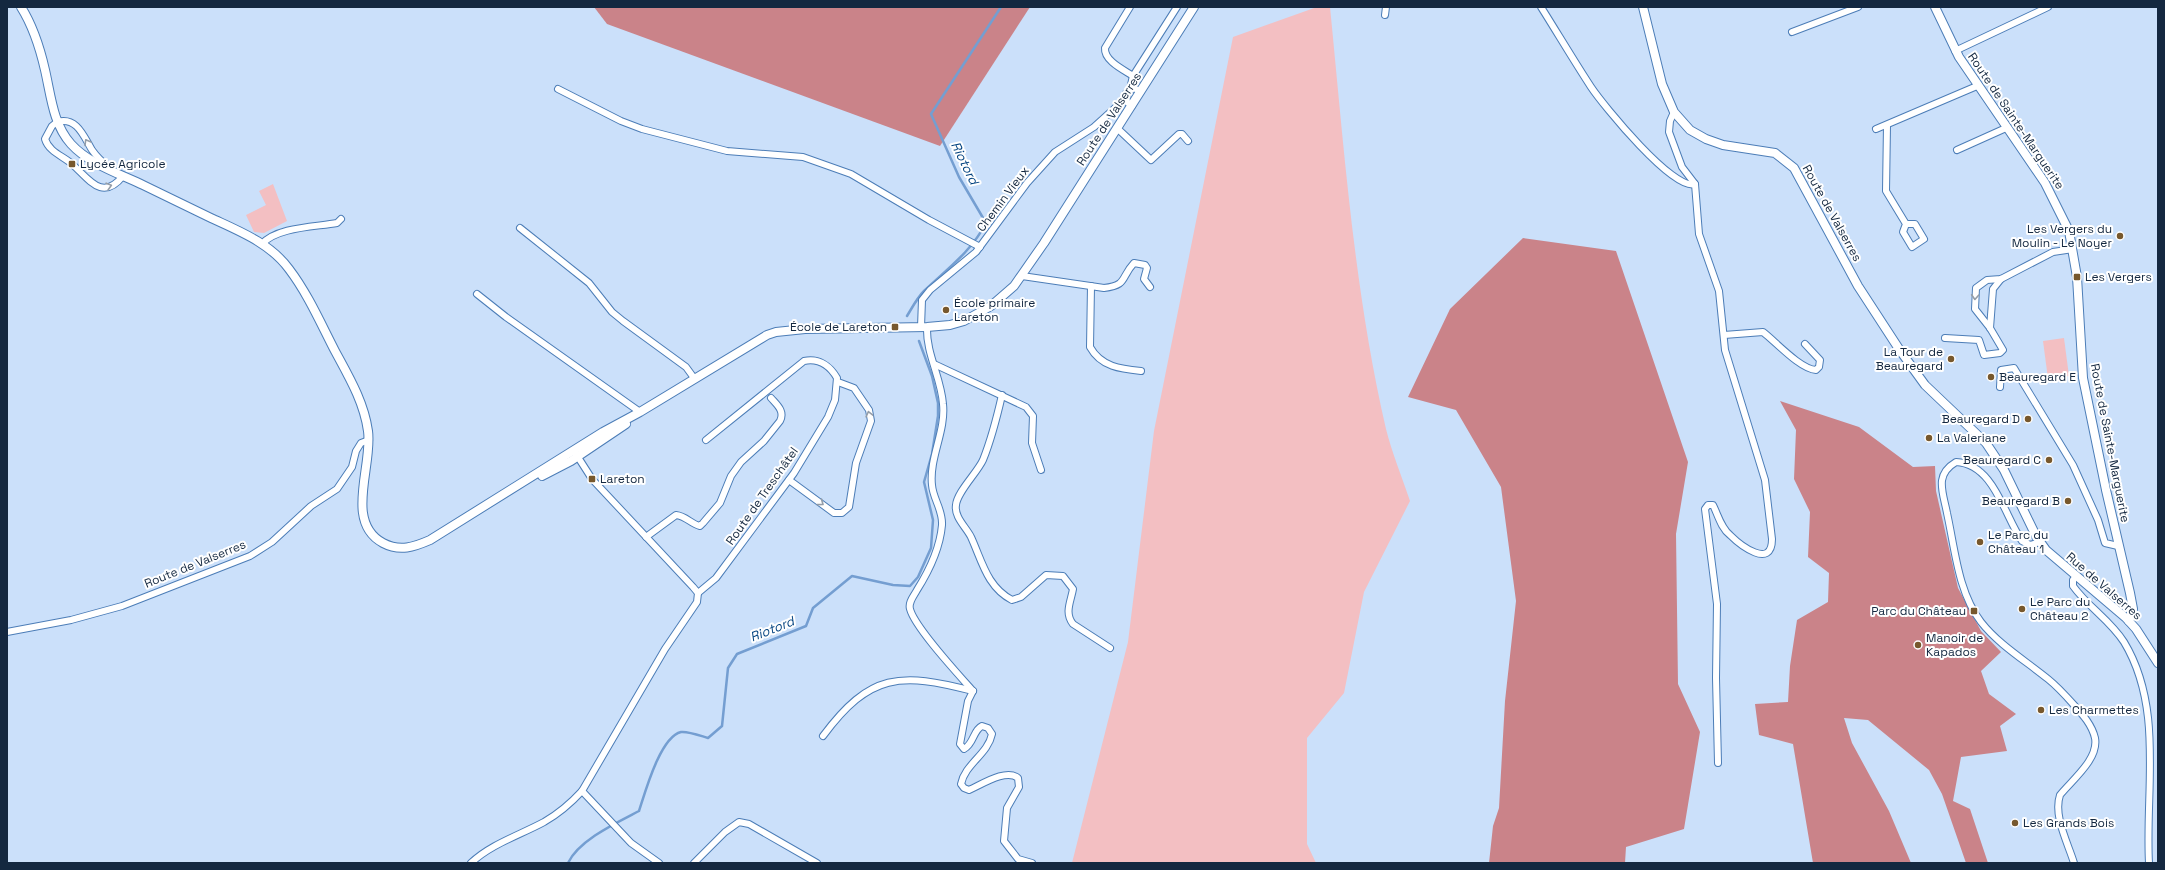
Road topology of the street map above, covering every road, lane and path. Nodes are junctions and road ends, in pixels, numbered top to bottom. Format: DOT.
graph roads {
  1 [pos="21,7"];
  2 [pos="1130,7"];
  3 [pos="1177,7"];
  4 [pos="1194,7"];
  5 [pos="1386,7"];
  6 [pos="1541,7"];
  7 [pos="1643,7"];
  8 [pos="1858,7"];
  9 [pos="1935,7"];
  10 [pos="2048,7"];
  11 [pos="1385,15"];
  12 [pos="1792,32"];
  13 [pos="1955,51"];
  14 [pos="1133,76"];
  15 [pos="1977,86"];
  16 [pos="558,89"];
  17 [pos="1130,89"];
  18 [pos="1142,92"];
  19 [pos="1125,99"];
  20 [pos="1132,106"];
  21 [pos="1674,112"];
  22 [pos="57,122"];
  23 [pos="1887,125"];
  24 [pos="2006,128"];
  25 [pos="1118,129"];
  26 [pos="1876,129"];
  27 [pos="1188,141"];
  28 [pos="1957,150"];
  29 [pos="113,171"];
  30 [pos="123,176"];
  31 [pos="1695,184"];
  32 [pos="341,219"];
  33 [pos="1906,224"];
  34 [pos="520,228"];
  35 [pos="262,244"];
  36 [pos="977,244"];
  37 [pos="2073,249"];
  38 [pos="1022,276"];
  39 [pos="2001,279"];
  40 [pos="1091,286"];
  41 [pos="1150,287"];
  42 [pos="477,294"];
  43 [pos="924,327"];
  44 [pos="1990,328"];
  45 [pos="1724,335"];
  46 [pos="1944,338"];
  47 [pos="1805,344"];
  48 [pos="933,363"];
  49 [pos="1141,371"];
  50 [pos="1918,377"];
  51 [pos="694,378"];
  52 [pos="838,382"];
  53 [pos="2000,386"];
  54 [pos="1002,395"];
  55 [pos="771,398"];
  56 [pos="640,412"];
  57 [pos="603,432"];
  58 [pos="369,440"];
  59 [pos="706,440"];
  60 [pos="570,453"];
  61 [pos="578,456"];
  62 [pos="1041,470"];
  63 [pos="789,480"];
  64 [pos="492,502"];
  65 [pos="646,537"];
  66 [pos="2040,542"];
  67 [pos="2118,546"];
  68 [pos="2076,576"];
  69 [pos="698,593"];
  70 [pos="2129,621"];
  71 [pos="7,632"];
  72 [pos="1110,648"];
  73 [pos="2158,663"];
  74 [pos="973,691"];
  75 [pos="823,736"];
  76 [pos="1718,763"];
  77 [pos="582,791"];
  78 [pos="471,863"];
  79 [pos="659,863"];
  80 [pos="694,863"];
  81 [pos="817,863"];
  82 [pos="1032,863"];
  83 [pos="2074,863"];
  84 [pos="2149,863"];
  1 -- 22 [label="street"];
  2 -- 14 [label="street"];
  3 -- 14 [label="street"];
  4 -- 18 [label="street, Route de Valserres"];
  5 -- 11 [label="street"];
  6 -- 31 [label="street"];
  7 -- 21 [label="street, Route de Valserres"];
  8 -- 12 [label="street"];
  9 -- 13 [label="street, Route de Sainte-Marguerite"];
  10 -- 13 [label="street"];
  13 -- 15 [label="street, Route de Sainte-Marguerite"];
  14 -- 17 [label="street"];
  15 -- 23 [label="street"];
  15 -- 24 [label="street, Route de Sainte-Marguerite"];
  16 -- 36 [label="street"];
  17 -- 18 [label="street"];
  17 -- 19 [label="street"];
  18 -- 20 [label="street, Route de Valserres"];
  19 -- 20 [label="street"];
  19 -- 36 [label="street, Chemin Vieux"];
  20 -- 25 [label="street, Route de Valserres"];
  21 -- 31 [label="street"];
  21 -- 50 [label="street, Route de Valserres"];
  22 -- 29 [label="street"];
  29 -- 22 [label="street, one-way"];
  22 -- 30 [label="street, one-way"];
  23 -- 26 [label="street"];
  23 -- 33 [label="street"];
  24 -- 28 [label="street"];
  24 -- 37 [label="street, Route de Sainte-Marguerite"];
  25 -- 27 [label="street"];
  25 -- 38 [label="street, Route de Valserres"];
  29 -- 30 [label="street"];
  30 -- 35 [label="street"];
  31 -- 45 [label="street"];
  32 -- 35 [label="street"];
  34 -- 51 [label="street"];
  35 -- 58 [label="street"];
  36 -- 43 [label="street, Chemin Vieux"];
  37 -- 39 [label="street"];
  37 -- 67 [label="street, Route de Sainte-Marguerite"];
  38 -- 40 [label="street"];
  38 -- 43 [label="street, Route de Valserres"];
  39 -- 44 [label="street"];
  39 -- 44 [label="street, one-way"];
  40 -- 41 [label="street"];
  40 -- 49 [label="street"];
  42 -- 56 [label="street"];
  43 -- 48 [label="street, Chemin Vieux"];
  43 -- 51 [label="street, Route de Valserres"];
  44 -- 46 [label="street"];
  45 -- 47 [label="street"];
  45 -- 76 [label="street"];
  48 -- 54 [label="street"];
  48 -- 74 [label="street, Chemin Vieux"];
  50 -- 66 [label="street, Rue de Valserres"];
  51 -- 56 [label="street, Route de Valserres"];
  52 -- 59 [label="street"];
  52 -- 63 [label="street, Route de Treschâtel"];
  63 -- 52 [label="street, one-way"];
  53 -- 67 [label="street"];
  54 -- 62 [label="street"];
  54 -- 72 [label="street"];
  55 -- 65 [label="street"];
  56 -- 57 [label="street"];
  56 -- 61 [label="street"];
  57 -- 60 [label="street"];
  57 -- 61 [label="street"];
  58 -- 64 [label="street"];
  58 -- 71 [label="street, Route de Valserres"];
  60 -- 61 [label="street"];
  60 -- 64 [label="street"];
  61 -- 64 [label="street"];
  61 -- 65 [label="street"];
  63 -- 69 [label="street, Route de Treschâtel"];
  65 -- 69 [label="street"];
  66 -- 68 [label="street, Rue de Valserres"];
  66 -- 83 [label="street"];
  67 -- 70 [label="street, Route de Sainte-Marguerite"];
  68 -- 70 [label="street, Rue de Valserres"];
  68 -- 84 [label="street"];
  69 -- 77 [label="street, Route de Treschâtel"];
  70 -- 73 [label="street, Rue de Valserres"];
  74 -- 75 [label="street"];
  74 -- 82 [label="street"];
  77 -- 78 [label="street, Route de Treschâtel"];
  77 -- 79 [label="street"];
  80 -- 81 [label="street"];
}
